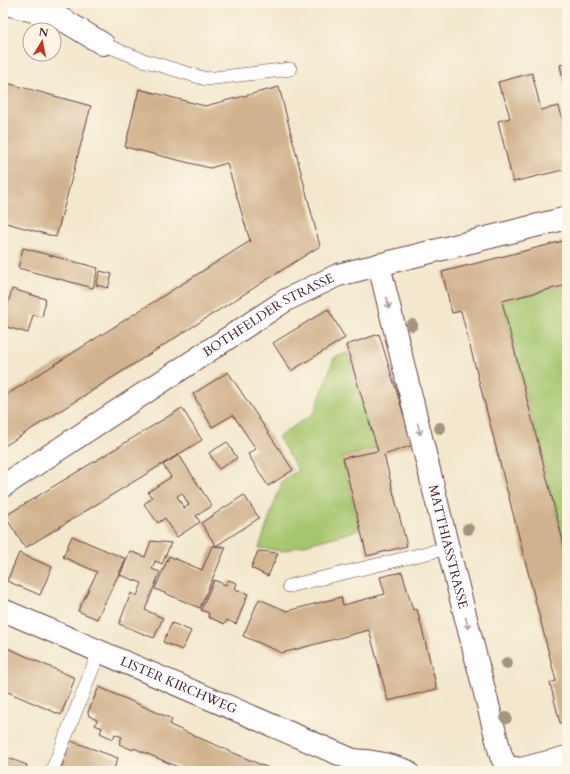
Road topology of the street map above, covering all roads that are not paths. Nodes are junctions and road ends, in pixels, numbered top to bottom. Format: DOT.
graph roads {
  1 [pos="3,3"];
  2 [pos="44,8"];
  3 [pos="103,44"];
  4 [pos="290,69"];
  5 [pos="567,218"];
  6 [pos="379,265"];
  7 [pos="3,486"];
  8 [pos="448,548"];
  9 [pos="288,586"];
  10 [pos="3,610"];
  11 [pos="99,652"];
  12 [pos="567,757"];
  13 [pos="356,766"];
  14 [pos="52,771"];
  15 [pos="407,771"];
  1 -- 2 [label="street"];
  2 -- 3 [label="street"];
  3 -- 4 [label="lane"];
  5 -- 6 [label="street, BOTHFELDER STRASSE"];
  6 -- 7 [label="street, BOTHFELDER STRASSE"];
  6 -- 8 [label="street, MATTHIASSTRASSE, one-way"];
  8 -- 9 [label="lane"];
  8 -- 12 [label="street, MATTHIASSTRASSE, one-way"];
  10 -- 11 [label="street, LISTER KIRCHWEG"];
  11 -- 13 [label="street, LISTER KIRCHWEG"];
  11 -- 14 [label="lane"];
  13 -- 15 [label="street, LISTER KIRCHWEG"];
}
